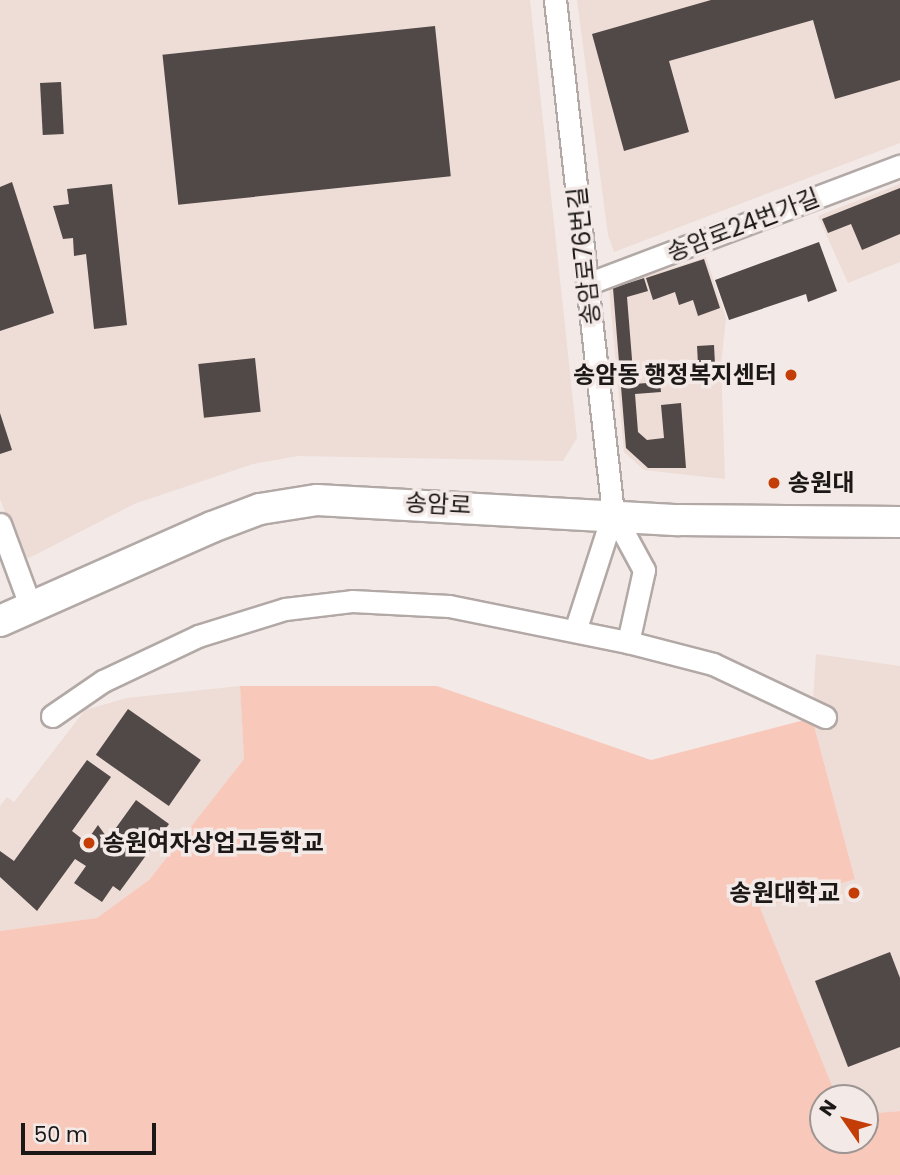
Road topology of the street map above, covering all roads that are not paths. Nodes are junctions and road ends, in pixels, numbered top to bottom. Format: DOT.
graph roads {
  1 [pos="555,0"];
  2 [pos="900,166"];
  3 [pos="587,284"];
  4 [pos="613,513"];
  5 [pos="900,522"];
  6 [pos="0,524"];
  7 [pos="31,608"];
  8 [pos="0,621"];
  9 [pos="575,631"];
  10 [pos="628,642"];
  11 [pos="52,716"];
  12 [pos="825,717"];
  1 -- 3 [label="street, 송암로76번길"];
  2 -- 3 [label="street, 송암로24번가길"];
  3 -- 4 [label="street, 송암로76번길"];
  4 -- 5 [label="main road, 송암로"];
  4 -- 7 [label="main road, 송암로"];
  4 -- 9 [label="street"];
  4 -- 10 [label="street"];
  6 -- 7 [label="street"];
  7 -- 8 [label="main road, 송암로"];
  9 -- 10 [label="street"];
  9 -- 11 [label="street"];
  10 -- 12 [label="street"];
}
